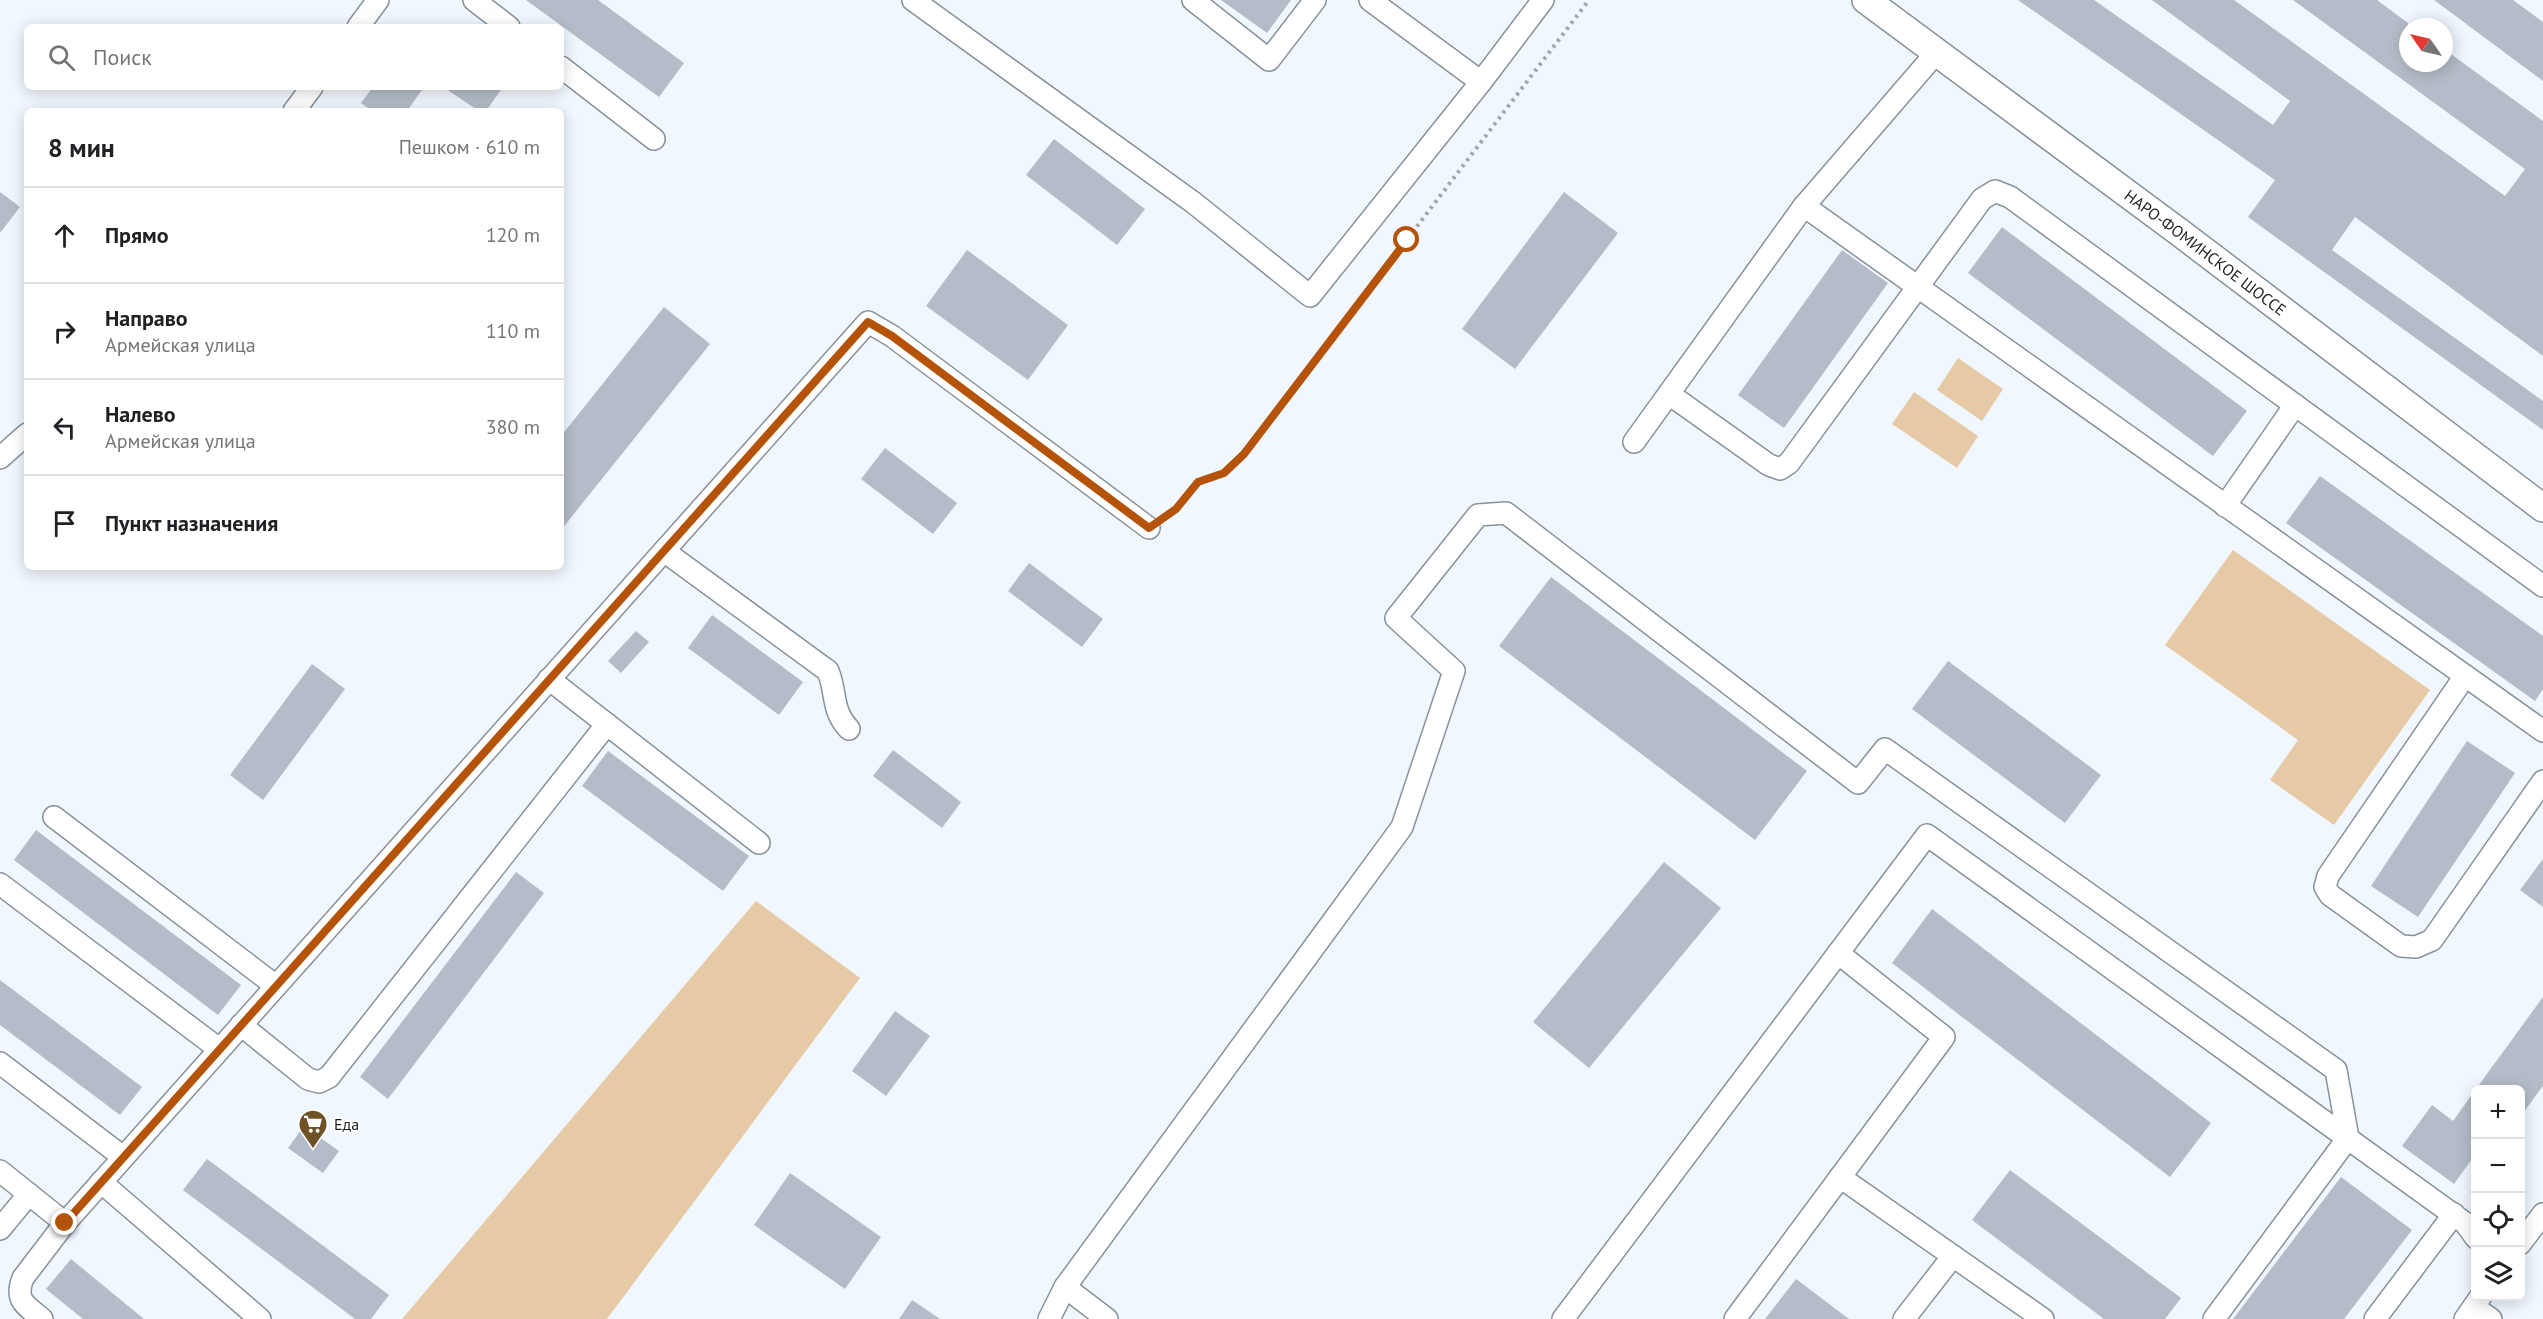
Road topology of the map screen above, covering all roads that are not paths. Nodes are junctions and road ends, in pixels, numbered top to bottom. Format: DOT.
graph roads {
  1 [pos="378,0"];
  2 [pos="474,0"];
  3 [pos="913,0"];
  4 [pos="1193,0"];
  5 [pos="1316,0"];
  6 [pos="1370,0"];
  7 [pos="1543,0"];
  8 [pos="1866,0"];
  9 [pos="360,24"];
  10 [pos="505,24"];
  11 [pos="1936,53"];
  12 [pos="564,69"];
  13 [pos="1481,82"];
  14 [pos="310,90"];
  15 [pos="296,108"];
  16 [pos="654,139"];
  17 [pos="1804,206"];
  18 [pos="1917,287"];
  19 [pos="1669,394"];
  20 [pos="2295,405"];
  21 [pos="24,437"];
  22 [pos="1634,442"];
  23 [pos="0,459"];
  24 [pos="2225,506"];
  25 [pos="2543,508"];
  26 [pos="1149,528"];
  27 [pos="664,551"];
  28 [pos="2543,586"];
  29 [pos="2466,676"];
  30 [pos="549,679"];
  31 [pos="607,724"];
  32 [pos="849,729"];
  33 [pos="2543,731"];
  34 [pos="2543,781"];
  35 [pos="54,817"];
  36 [pos="759,843"];
  37 [pos="0,884"];
  38 [pos="1838,952"];
  39 [pos="276,986"];
  40 [pos="241,1025"];
  41 [pos="219,1049"];
  42 [pos="0,1063"];
  43 [pos="2348,1138"];
  44 [pos="123,1157"];
  45 [pos="0,1171"];
  46 [pos="1840,1178"];
  47 [pos="101,1182"];
  48 [pos="29,1194"];
  49 [pos="2454,1214"];
  50 [pos="2543,1214"];
  51 [pos="65,1223"];
  52 [pos="0,1229"];
  53 [pos="2471,1232"];
  54 [pos="2525,1237"];
  55 [pos="1953,1256"];
  56 [pos="1065,1287"];
  57 [pos="42,1319"];
  58 [pos="260,1319"];
  59 [pos="1050,1319"];
  60 [pos="1107,1319"];
  61 [pos="1563,1319"];
  62 [pos="1735,1319"];
  63 [pos="1904,1319"];
  64 [pos="2043,1319"];
  65 [pos="2214,1319"];
  66 [pos="2375,1319"];
  1 -- 9 [label="street"];
  2 -- 10 [label="street"];
  3 -- 13 [label="street"];
  4 -- 5 [label="street"];
  6 -- 13 [label="street"];
  7 -- 13 [label="street"];
  8 -- 11 [label="main road, НАРО-ФОМИНСКОЕ ШОССЕ"];
  11 -- 17 [label="street"];
  11 -- 25 [label="main road, НАРО-ФОМИНСКОЕ ШОССЕ"];
  12 -- 16 [label="street"];
  14 -- 15 [label="street"];
  17 -- 18 [label="street"];
  17 -- 19 [label="street"];
  18 -- 19 [label="street"];
  18 -- 20 [label="street"];
  18 -- 24 [label="street"];
  19 -- 22 [label="street"];
  20 -- 24 [label="street"];
  20 -- 28 [label="street"];
  21 -- 23 [label="street"];
  24 -- 29 [label="street"];
  26 -- 27 [label="street"];
  27 -- 30 [label="street"];
  27 -- 32 [label="street"];
  29 -- 33 [label="street"];
  29 -- 34 [label="street"];
  30 -- 31 [label="street"];
  30 -- 39 [label="street"];
  31 -- 36 [label="street"];
  31 -- 40 [label="street"];
  35 -- 39 [label="street"];
  37 -- 41 [label="street"];
  38 -- 43 [label="street"];
  38 -- 46 [label="street"];
  38 -- 61 [label="street"];
  39 -- 40 [label="street"];
  40 -- 41 [label="street"];
  41 -- 44 [label="street"];
  42 -- 44 [label="street"];
  43 -- 49 [label="street"];
  43 -- 56 [label="street"];
  43 -- 65 [label="street"];
  44 -- 47 [label="street"];
  45 -- 48 [label="street"];
  46 -- 55 [label="street"];
  46 -- 62 [label="street"];
  47 -- 51 [label="street"];
  47 -- 58 [label="street"];
  48 -- 51 [label="street"];
  48 -- 52 [label="street"];
  49 -- 53 [label="street"];
  49 -- 66 [label="street"];
  50 -- 54 [label="street"];
  51 -- 57 [label="street"];
  55 -- 63 [label="street"];
  55 -- 64 [label="street"];
  56 -- 59 [label="street"];
  56 -- 60 [label="street"];
}
